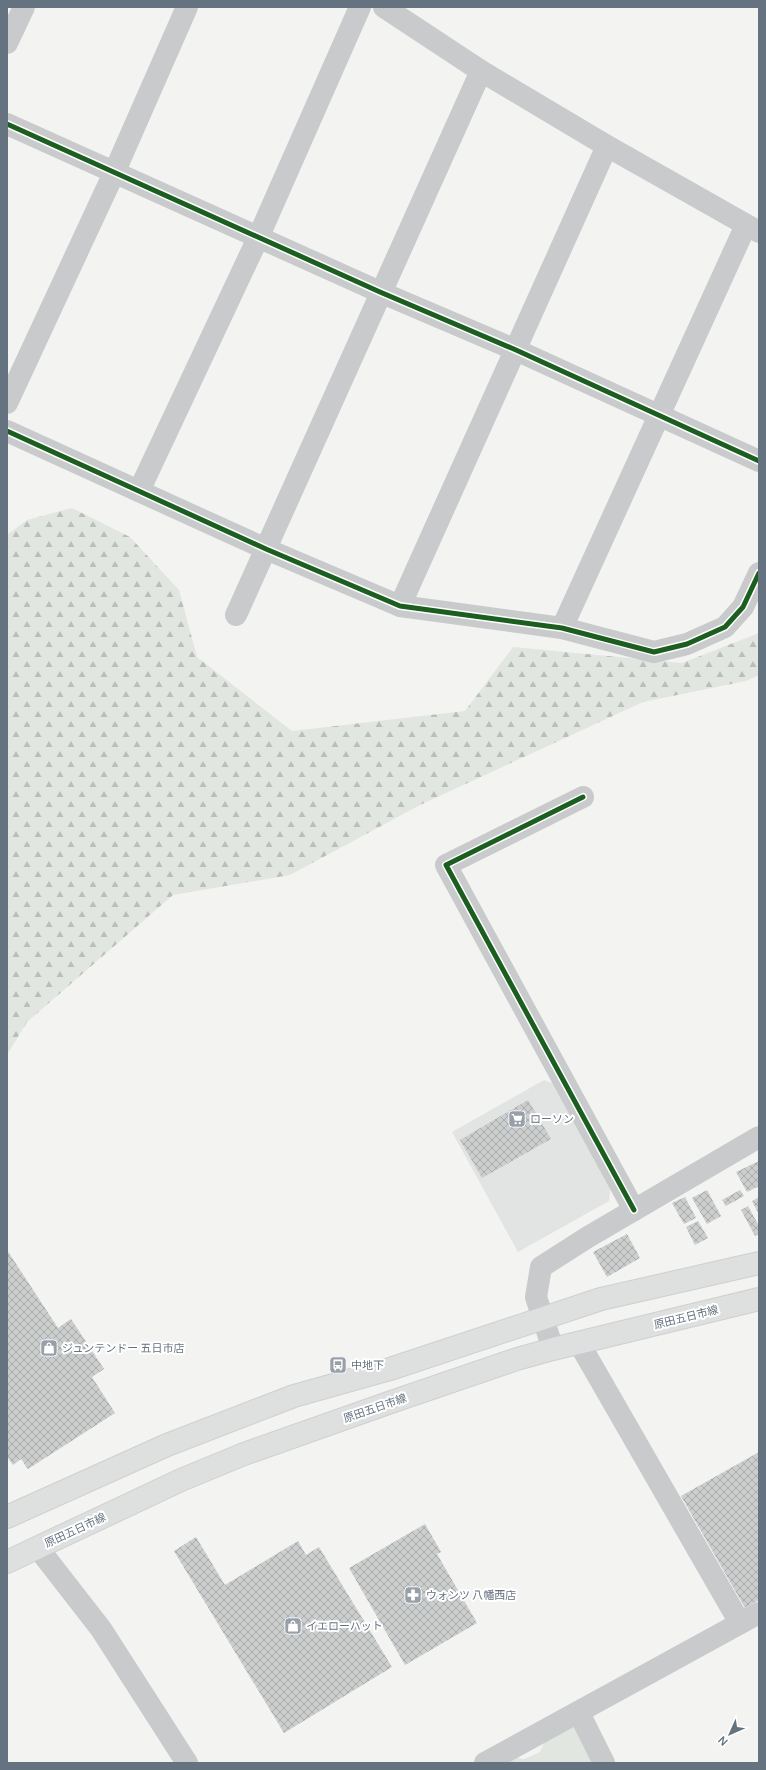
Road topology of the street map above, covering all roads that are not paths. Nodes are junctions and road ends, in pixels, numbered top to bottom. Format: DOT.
graph roads {
  1 [pos="24,7"];
  2 [pos="187,7"];
  3 [pos="360,7"];
  4 [pos="384,7"];
  5 [pos="7,43"];
  6 [pos="481,71"];
  7 [pos="7,124"];
  8 [pos="607,146"];
  9 [pos="114,173"];
  10 [pos="753,228"];
  11 [pos="258,238"];
  12 [pos="380,292"];
  13 [pos="516,350"];
  14 [pos="7,403"];
  15 [pos="659,415"];
  16 [pos="7,430"];
  17 [pos="759,461"];
  18 [pos="139,491"];
  19 [pos="266,549"];
  20 [pos="759,573"];
  21 [pos="400,606"];
  22 [pos="236,615"];
  23 [pos="562,628"];
  24 [pos="583,797"];
  25 [pos="759,1137"];
  26 [pos="634,1210"];
  27 [pos="759,1263"];
  28 [pos="759,1299"];
  29 [pos="543,1317"];
  30 [pos="579,1343"];
  31 [pos="553,1349"];
  32 [pos="7,1517"];
  33 [pos="38,1548"];
  34 [pos="7,1562"];
  35 [pos="759,1613"];
  36 [pos="740,1623"];
  37 [pos="579,1713"];
  38 [pos="187,1763"];
  39 [pos="485,1763"];
  40 [pos="604,1763"];
  1 -- 5 [label="street"];
  2 -- 9 [label="street"];
  3 -- 11 [label="street"];
  4 -- 6 [label="street"];
  6 -- 8 [label="street"];
  6 -- 12 [label="street"];
  7 -- 9 [label="street"];
  8 -- 10 [label="street"];
  8 -- 13 [label="street"];
  9 -- 11 [label="street"];
  9 -- 14 [label="street"];
  10 -- 15 [label="street"];
  11 -- 12 [label="street"];
  11 -- 18 [label="street"];
  12 -- 13 [label="street"];
  12 -- 19 [label="street"];
  13 -- 15 [label="street"];
  13 -- 21 [label="street"];
  15 -- 17 [label="street"];
  15 -- 23 [label="street"];
  16 -- 18 [label="street"];
  18 -- 19 [label="street"];
  19 -- 21 [label="street"];
  19 -- 22 [label="street"];
  20 -- 23 [label="street"];
  21 -- 23 [label="street"];
  24 -- 26 [label="street"];
  25 -- 26 [label="street"];
  26 -- 29 [label="street"];
  27 -- 29 [label="main road"];
  28 -- 30 [label="main road, 原田五日市線"];
  29 -- 31 [label="street"];
  29 -- 32 [label="main road"];
  30 -- 31 [label="main road, 原田五日市線"];
  30 -- 36 [label="street"];
  31 -- 33 [label="main road, 原田五日市線"];
  33 -- 34 [label="main road, 原田五日市線"];
  33 -- 38 [label="street"];
  35 -- 36 [label="street"];
  36 -- 37 [label="street"];
  37 -- 39 [label="street"];
  37 -- 40 [label="street"];
}
